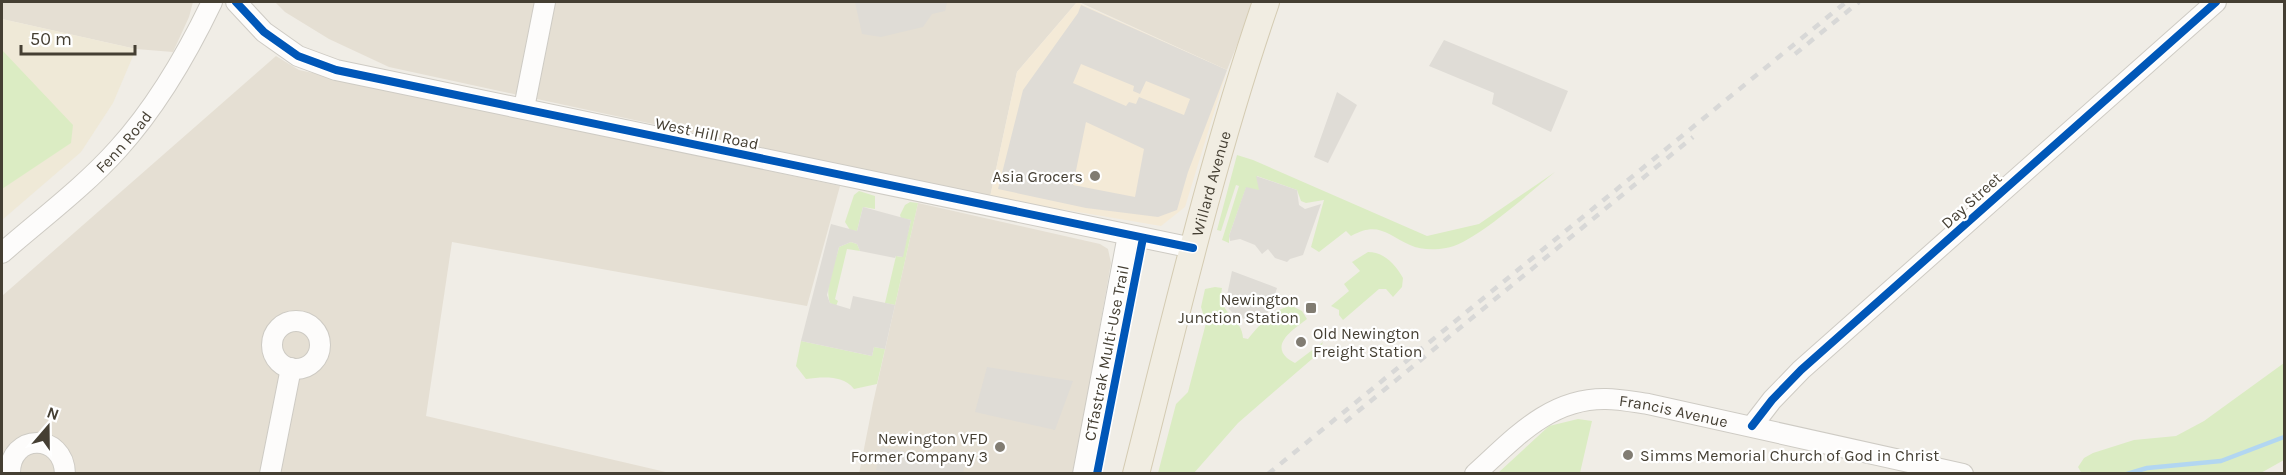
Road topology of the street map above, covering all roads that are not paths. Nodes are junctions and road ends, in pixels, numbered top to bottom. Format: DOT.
graph roads {
  1 [pos="212,2"];
  2 [pos="236,2"];
  3 [pos="545,2"];
  4 [pos="1266,2"];
  5 [pos="2216,2"];
  6 [pos="524,108"];
  7 [pos="1128,235"];
  8 [pos="1193,248"];
  9 [pos="2,253"];
  10 [pos="291,368"];
  11 [pos="1752,426"];
  12 [pos="8,465"];
  13 [pos="65,474"];
  14 [pos="270,474"];
  15 [pos="1083,474"];
  16 [pos="1136,474"];
  17 [pos="1475,474"];
  18 [pos="1963,474"];
  1 -- 9 [label="street, Fenn Road"];
  2 -- 6 [label="street, West Hill Road"];
  3 -- 6 [label="street"];
  4 -- 8 [label="main road, Willard Avenue"];
  5 -- 11 [label="street, Day Street"];
  6 -- 7 [label="street, West Hill Road"];
  7 -- 8 [label="street, West Hill Road"];
  7 -- 15 [label="street"];
  8 -- 16 [label="main road, Willard Avenue"];
  10 -- 14 [label="street"];
  11 -- 17 [label="street, Francis Avenue"];
  11 -- 18 [label="street, Francis Avenue"];
  12 -- 13 [label="street"];
}
